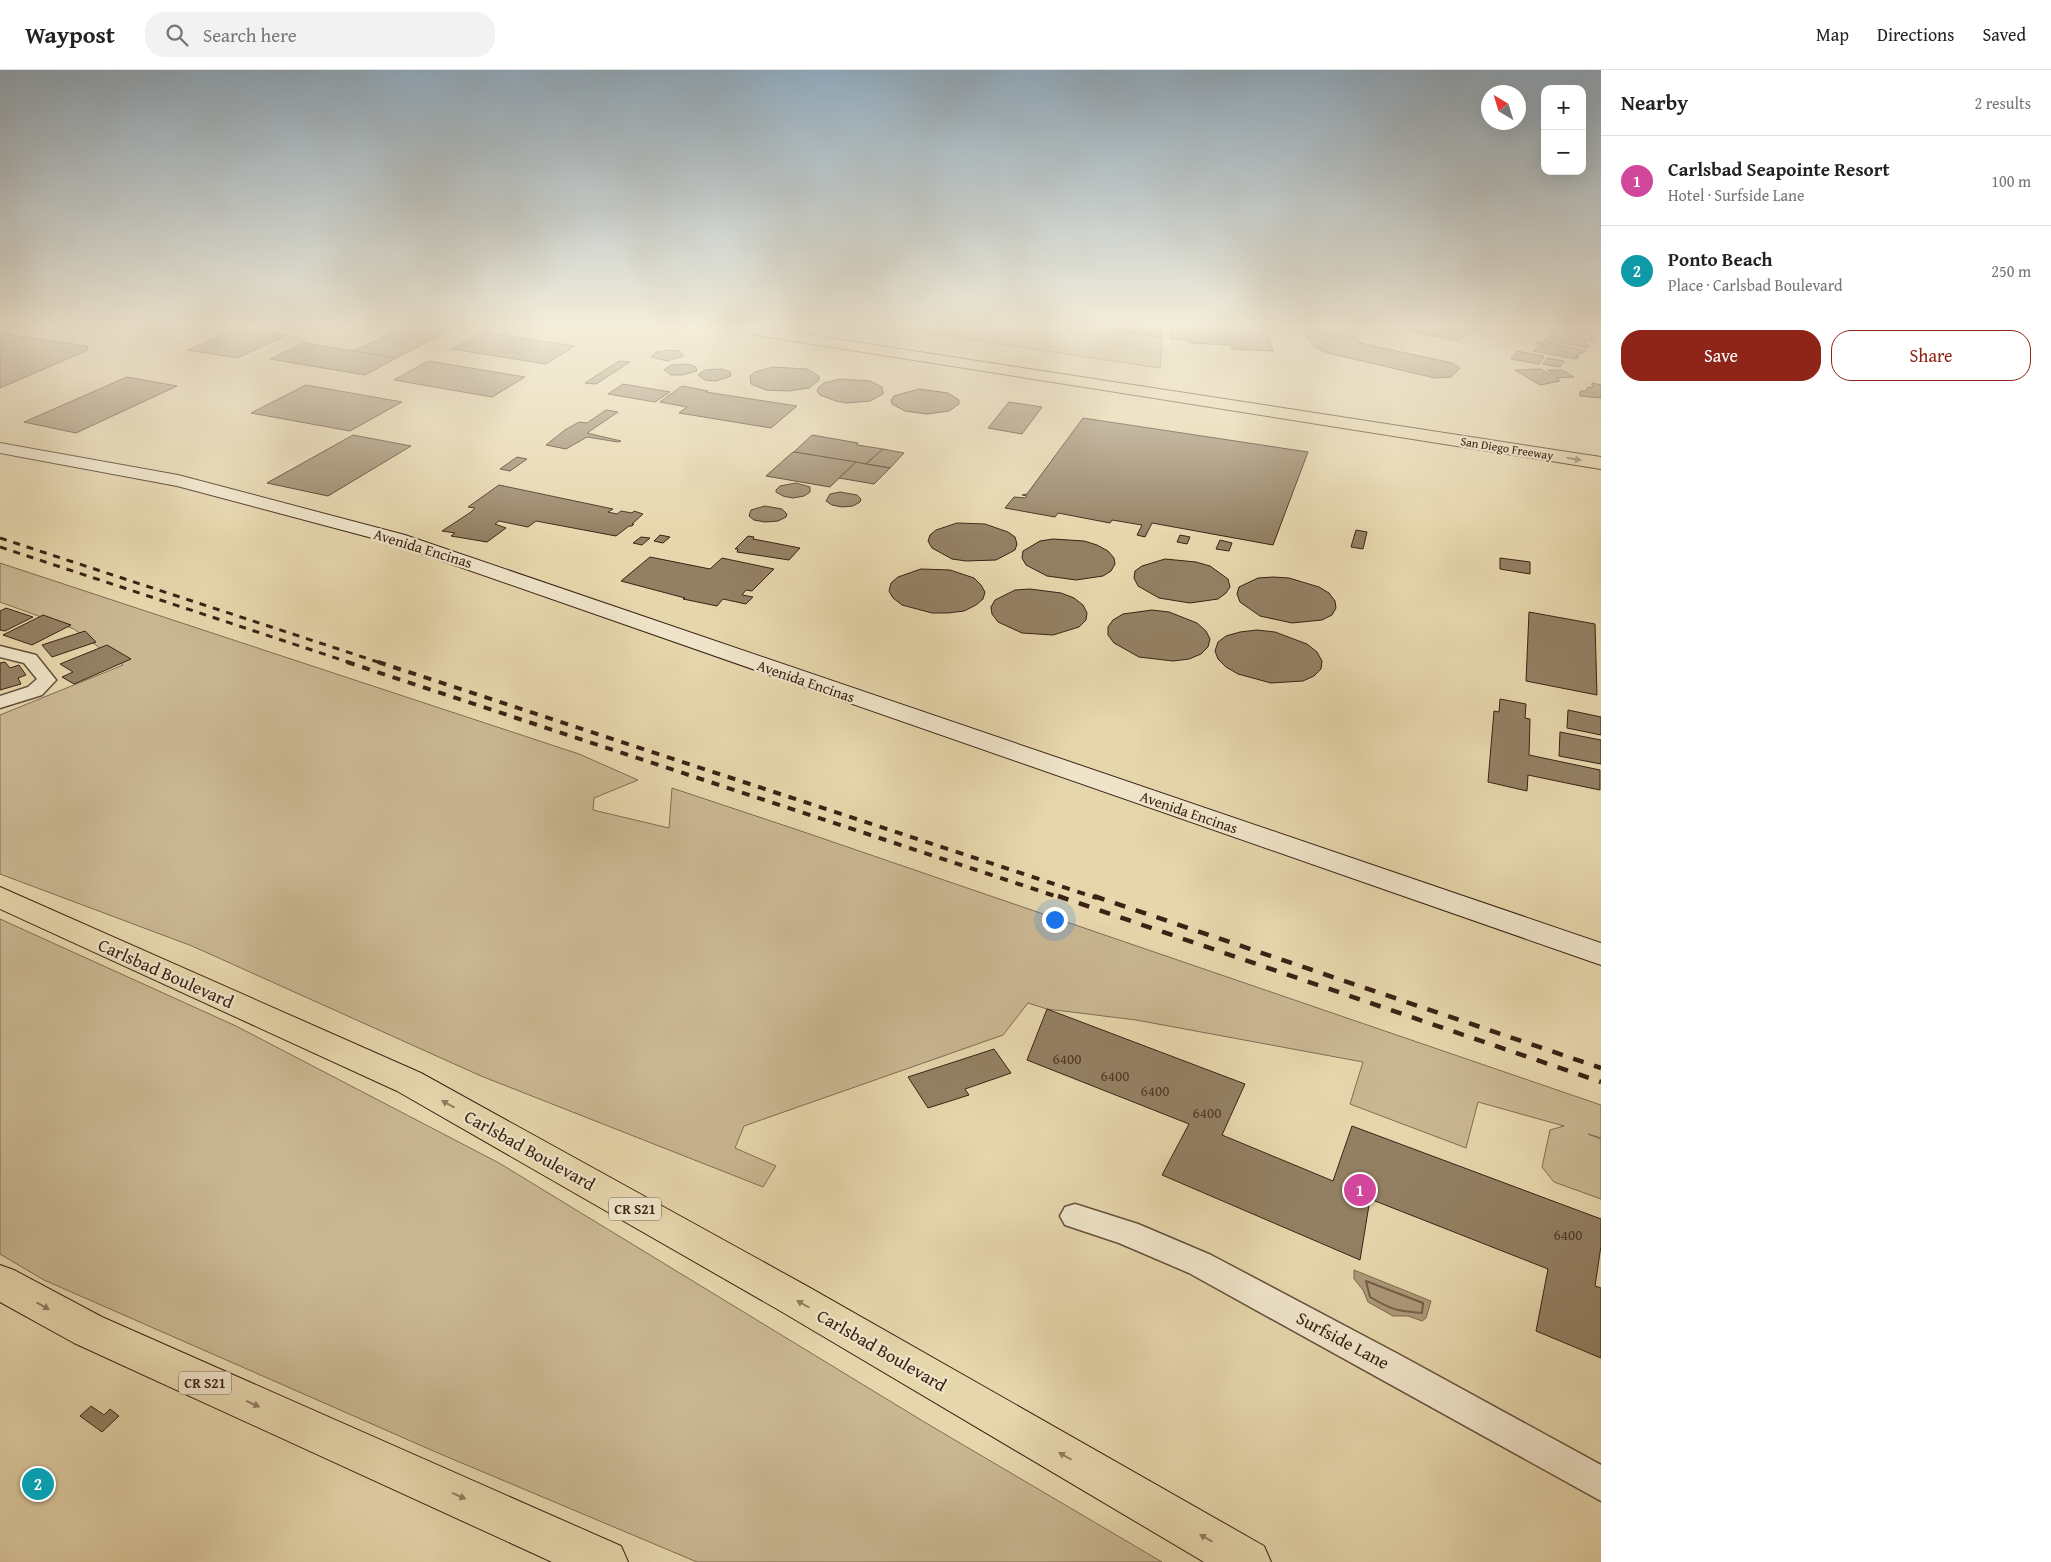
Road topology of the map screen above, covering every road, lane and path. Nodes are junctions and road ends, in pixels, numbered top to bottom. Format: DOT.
graph roads {
  1 [pos="1176,397"];
  2 [pos="0,448"];
  3 [pos="1601,463"];
  4 [pos="0,651"];
  5 [pos="0,702"];
  6 [pos="0,898"];
  7 [pos="1601,954"];
  8 [pos="1076,1216"];
  9 [pos="0,1282"];
  10 [pos="1601,1484"];
  11 [pos="605,1562"];
  12 [pos="1248,1562"];
  1 -- 3 [label="main road, San Diego Freeway, one-way"];
  2 -- 7 [label="street, Avenida Encinas"];
  4 -- 5 [label="street"];
  12 -- 6 [label="main road, Carlsbad Boulevard / CR S21, one-way"];
  8 -- 10 [label="street, Surfside Lane"];
  9 -- 11 [label="main road, CR S21, one-way"];
}
